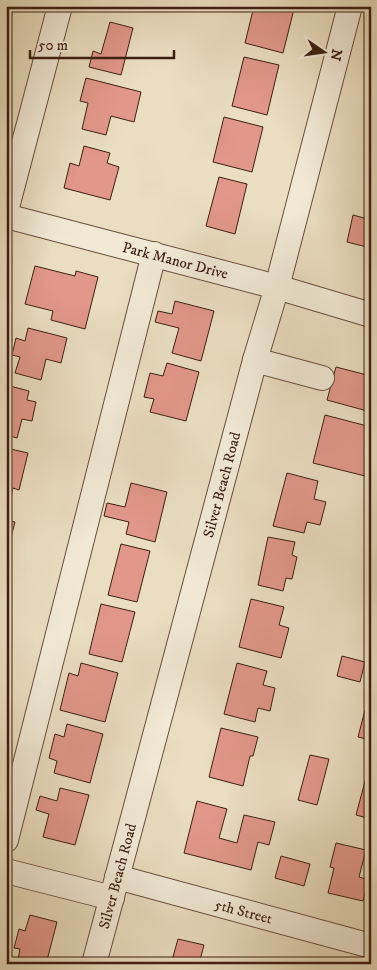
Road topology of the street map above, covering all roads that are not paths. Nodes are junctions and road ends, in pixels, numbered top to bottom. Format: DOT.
graph roads {
  1 [pos="60,6"];
  2 [pos="350,6"];
  3 [pos="6,211"];
  4 [pos="6,216"];
  5 [pos="154,254"];
  6 [pos="277,287"];
  7 [pos="371,316"];
  8 [pos="255,360"];
  9 [pos="322,378"];
  10 [pos="6,840"];
  11 [pos="6,871"];
  12 [pos="114,887"];
  13 [pos="371,946"];
  14 [pos="94,964"];
  1 -- 3 [label="street"];
  2 -- 6 [label="street, Silver Beach Road"];
  4 -- 5 [label="street, Park Manor Drive"];
  5 -- 6 [label="street, Park Manor Drive"];
  5 -- 10 [label="street"];
  6 -- 7 [label="street, Park Manor Drive"];
  6 -- 8 [label="street, Silver Beach Road"];
  8 -- 9 [label="street"];
  8 -- 12 [label="street, Silver Beach Road"];
  11 -- 12 [label="street, 5th Street"];
  12 -- 13 [label="street, 5th Street"];
  12 -- 14 [label="street, Silver Beach Road"];
}
